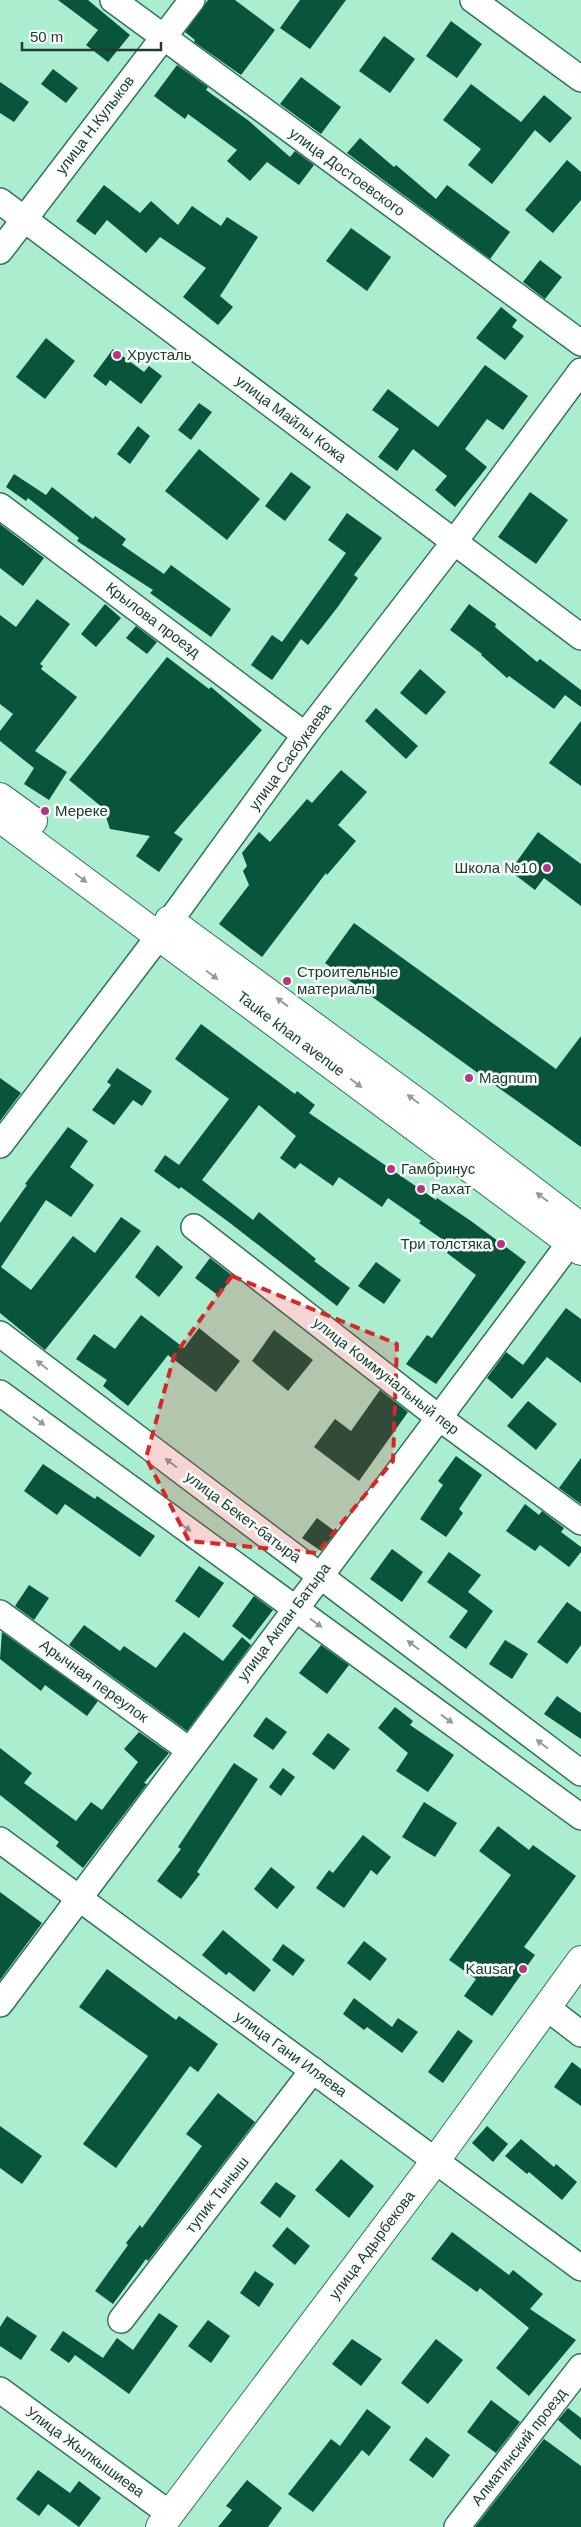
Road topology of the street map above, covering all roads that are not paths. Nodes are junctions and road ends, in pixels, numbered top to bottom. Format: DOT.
graph roads {
  1 [pos="113,0"];
  2 [pos="192,0"];
  3 [pos="473,0"];
  4 [pos="163,37"];
  5 [pos="581,80"];
  6 [pos="0,201"];
  7 [pos="23,219"];
  8 [pos="0,251"];
  9 [pos="581,344"];
  10 [pos="581,371"];
  11 [pos="0,506"];
  12 [pos="455,541"];
  13 [pos="581,637"];
  14 [pos="305,735"];
  15 [pos="0,797"];
  16 [pos="0,818"];
  17 [pos="165,929"];
  18 [pos="0,1145"];
  19 [pos="194,1227"];
  20 [pos="578,1237"];
  21 [pos="0,1334"];
  22 [pos="0,1392"];
  23 [pos="438,1417"];
  24 [pos="581,1522"];
  25 [pos="320,1574"];
  26 [pos="295,1608"];
  27 [pos="0,1613"];
  28 [pos="189,1750"];
  29 [pos="581,1773"];
  30 [pos="581,1817"];
  31 [pos="0,1840"];
  32 [pos="79,1897"];
  33 [pos="581,1960"];
  34 [pos="0,2004"];
  35 [pos="546,2007"];
  36 [pos="581,2034"];
  37 [pos="313,2070"];
  38 [pos="436,2160"];
  39 [pos="581,2268"];
  40 [pos="121,2320"];
  41 [pos="581,2367"];
  42 [pos="0,2390"];
  43 [pos="165,2520"];
  44 [pos="457,2527"];
  1 -- 4 [label="street, улица Достоевского"];
  2 -- 4 [label="street, улица Н.Кулыков"];
  3 -- 5 [label="street"];
  4 -- 7 [label="street, улица Н.Кулыков"];
  4 -- 9 [label="street, улица Достоевского"];
  6 -- 7 [label="street, улица Майлы Кожа"];
  7 -- 8 [label="street, улица Н.Кулыков"];
  7 -- 12 [label="street, улица Майлы Кожа"];
  10 -- 12 [label="street, улица Сасбукаева"];
  11 -- 14 [label="street, Крылова проезд"];
  12 -- 13 [label="street, улица Майлы Кожа"];
  12 -- 14 [label="street, улица Сасбукаева"];
  14 -- 17 [label="street, улица Сасбукаева"];
  15 -- 17 [label="main road, Tauke khan avenue"];
  16 -- 17 [label="main road, Tauke khan avenue, one-way"];
  17 -- 18 [label="street, улица Сасбукаева"];
  17 -- 20 [label="main road, Tauke khan avenue"];
  19 -- 23 [label="street, улица Коммунальный пер"];
  20 -- 23 [label="street, улица Акпан Батыра"];
  25 -- 21 [label="street, улица Бекет-батыра, one-way"];
  22 -- 26 [label="street, one-way"];
  23 -- 24 [label="street, улица Коммунальный пер"];
  23 -- 25 [label="street, улица Акпан Батыра"];
  25 -- 26 [label="street, улица Акпан Батыра"];
  29 -- 25 [label="street, улица Бекет-батыра, one-way"];
  26 -- 28 [label="street, улица Акпан Батыра"];
  26 -- 30 [label="street, one-way"];
  27 -- 28 [label="street, Арычная переулок"];
  28 -- 32 [label="street, улица Акпан Батыра"];
  31 -- 32 [label="street, улица Гани Иляева"];
  32 -- 34 [label="street, улица Акпан Батыра"];
  32 -- 37 [label="street, улица Гани Иляева"];
  33 -- 35 [label="main road, улица Адырбекова"];
  35 -- 36 [label="street"];
  35 -- 38 [label="main road, улица Адырбекова"];
  37 -- 38 [label="street, улица Гани Иляева"];
  37 -- 40 [label="street, тупик Тыныш"];
  38 -- 39 [label="street, улица Гани Иляева"];
  38 -- 43 [label="main road, улица Адырбекова"];
  41 -- 44 [label="street, Алматинский проезд"];
  42 -- 43 [label="street, Улица Жылкышиева"];
}
